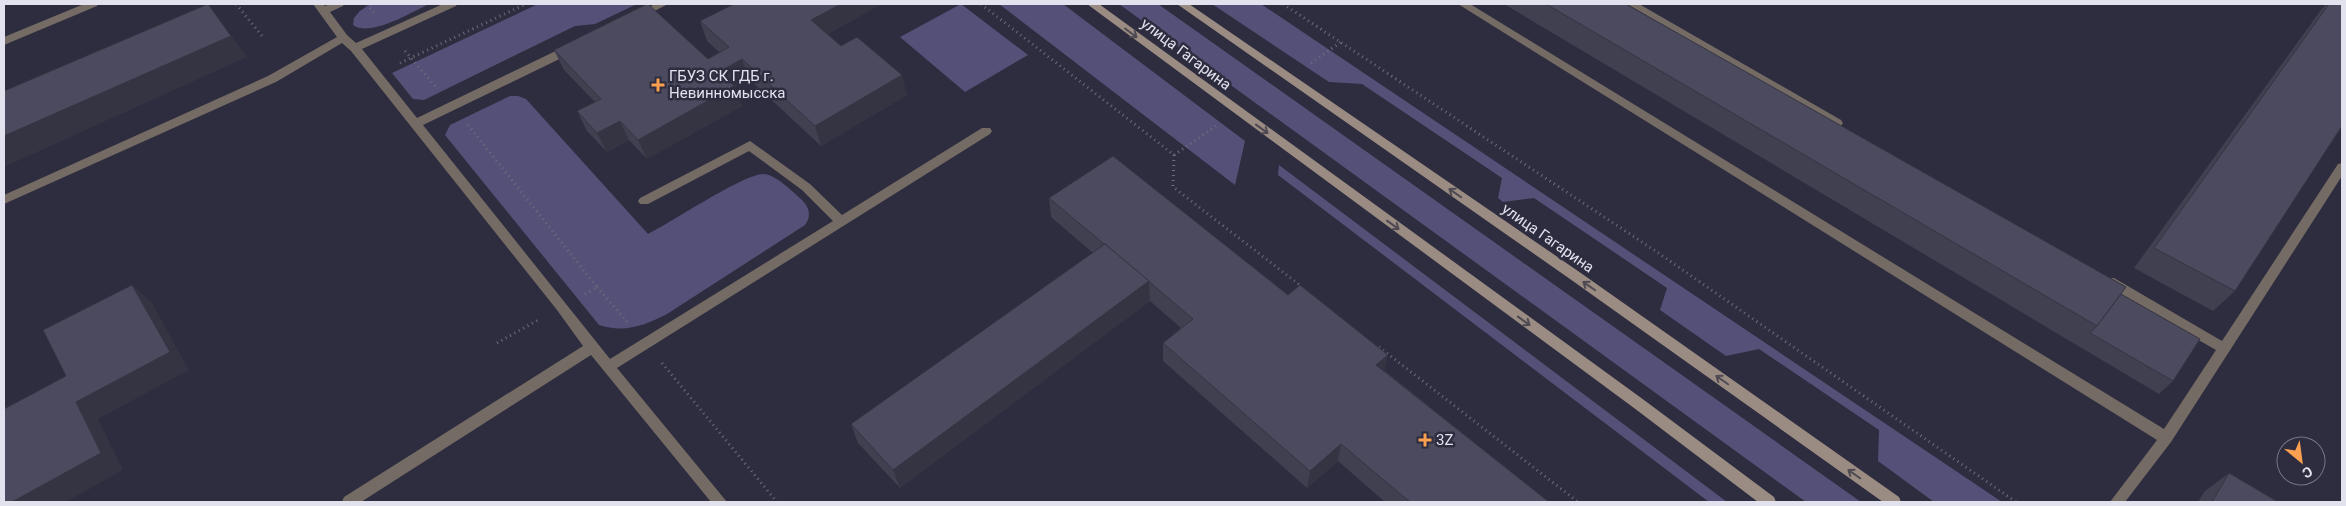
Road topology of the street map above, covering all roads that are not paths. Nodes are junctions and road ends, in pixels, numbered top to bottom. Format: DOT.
graph roads {
  1 [pos="93,4"];
  2 [pos="339,4"];
  3 [pos="452,4"];
  4 [pos="663,4"];
  5 [pos="1092,4"];
  6 [pos="1182,4"];
  7 [pos="1463,4"];
  8 [pos="1632,4"];
  9 [pos="321,7"];
  10 [pos="628,21"];
  11 [pos="343,38"];
  12 [pos="4,41"];
  13 [pos="584,42"];
  14 [pos="355,48"];
  15 [pos="414,124"];
  16 [pos="1846,129"];
  17 [pos="986,131"];
  18 [pos="2342,167"];
  19 [pos="4,200"];
  20 [pos="644,201"];
  21 [pos="841,221"];
  22 [pos="2095,274"];
  23 [pos="592,347"];
  24 [pos="2223,348"];
  25 [pos="608,366"];
  26 [pos="2166,438"];
  27 [pos="349,502"];
  28 [pos="720,502"];
  29 [pos="1769,502"];
  30 [pos="1894,502"];
  31 [pos="2118,502"];
  1 -- 12 [label="lane"];
  2 -- 9 [label="lane"];
  3 -- 14 [label="lane"];
  4 -- 10 [label="lane"];
  5 -- 29 [label="main road, улица Гагарина, one-way"];
  30 -- 6 [label="main road, улица Гагарина, one-way"];
  7 -- 26 [label="lane"];
  8 -- 16 [label="lane"];
  9 -- 11 [label="lane"];
  11 -- 14 [label="lane"];
  11 -- 19 [label="lane"];
  13 -- 15 [label="lane"];
  14 -- 15 [label="lane"];
  15 -- 23 [label="lane"];
  17 -- 21 [label="lane"];
  18 -- 24 [label="lane"];
  20 -- 21 [label="lane"];
  21 -- 25 [label="lane"];
  22 -- 24 [label="lane"];
  23 -- 25 [label="lane"];
  23 -- 27 [label="lane"];
  24 -- 26 [label="lane"];
  25 -- 28 [label="lane"];
  26 -- 31 [label="lane"];
}
